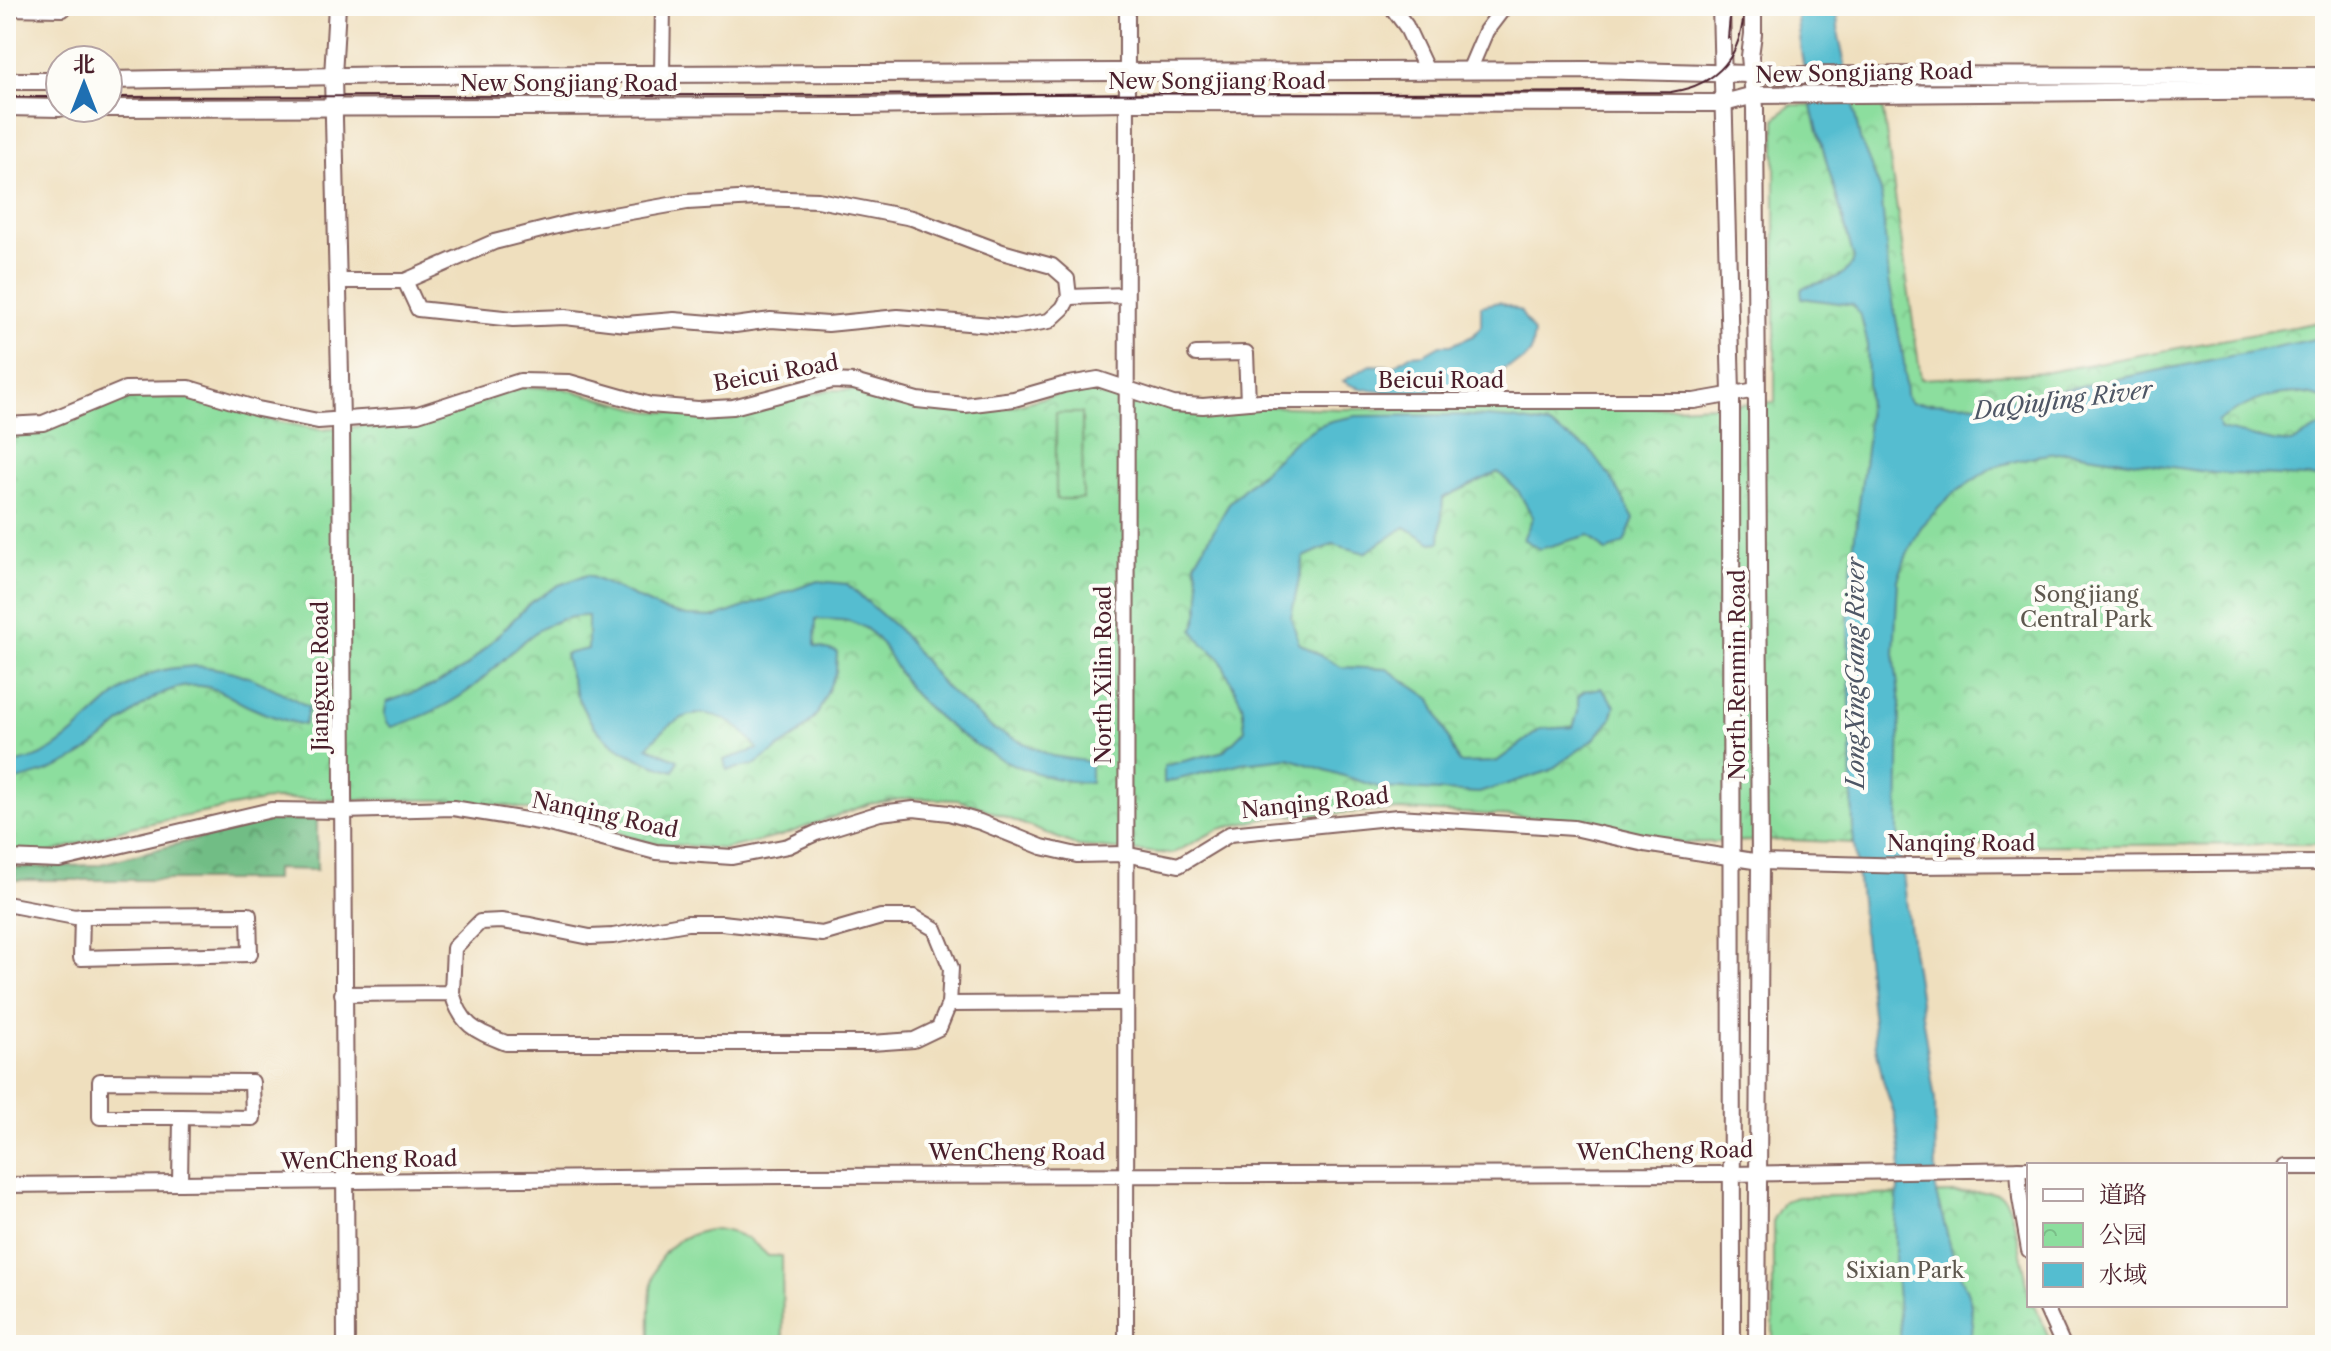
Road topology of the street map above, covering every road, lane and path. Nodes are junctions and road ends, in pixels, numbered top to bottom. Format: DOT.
graph roads {
  1 [pos="337,6"];
  2 [pos="663,6"];
  3 [pos="1127,6"];
  4 [pos="1391,6"];
  5 [pos="1505,6"];
  6 [pos="1721,6"];
  7 [pos="1753,6"];
  8 [pos="6,8"];
  9 [pos="63,9"];
  10 [pos="1427,71"];
  11 [pos="1469,71"];
  12 [pos="1127,72"];
  13 [pos="1722,72"];
  14 [pos="662,74"];
  15 [pos="1752,74"];
  16 [pos="333,76"];
  17 [pos="2325,76"];
  18 [pos="124,80"];
  19 [pos="6,81"];
  20 [pos="44,81"];
  21 [pos="2325,90"];
  22 [pos="1754,95"];
  23 [pos="1127,102"];
  24 [pos="1724,103"];
  25 [pos="334,106"];
  26 [pos="6,107"];
  27 [pos="44,108"];
  28 [pos="124,108"];
  29 [pos="338,281"];
  30 [pos="405,281"];
  31 [pos="1126,295"];
  32 [pos="1069,297"];
  33 [pos="1196,354"];
  34 [pos="1126,389"];
  35 [pos="1756,390"];
  36 [pos="1731,393"];
  37 [pos="1248,402"];
  38 [pos="341,419"];
  39 [pos="6,425"];
  40 [pos="343,811"];
  41 [pos="1124,854"];
  42 [pos="6,858"];
  43 [pos="1732,859"];
  44 [pos="1760,862"];
  45 [pos="2325,863"];
  46 [pos="6,904"];
  47 [pos="82,916"];
  48 [pos="452,993"];
  49 [pos="342,994"];
  50 [pos="1125,1003"];
  51 [pos="949,1004"];
  52 [pos="181,1117"];
  53 [pos="2287,1167"];
  54 [pos="2325,1167"];
  55 [pos="2024,1169"];
  56 [pos="1756,1172"];
  57 [pos="1125,1174"];
  58 [pos="1731,1174"];
  59 [pos="180,1183"];
  60 [pos="343,1183"];
  61 [pos="6,1185"];
  62 [pos="2027,1238"];
  63 [pos="2046,1307"];
  64 [pos="346,1345"];
  65 [pos="1126,1345"];
  66 [pos="1732,1345"];
  67 [pos="1757,1345"];
  68 [pos="2063,1345"];
  1 -- 16 [label="main road, Jiangxue Road"];
  2 -- 14 [label="street"];
  3 -- 12 [label="street, North Xilin Road"];
  4 -- 10 [label="street"];
  5 -- 11 [label="street"];
  6 -- 13 [label="main road, North Renmin Road"];
  7 -- 15 [label="main road, North Renmin Road"];
  8 -- 9 [label="street"];
  10 -- 11 [label="main road, New Songjiang Road"];
  10 -- 12 [label="main road, New Songjiang Road"];
  11 -- 13 [label="main road, New Songjiang Road"];
  12 -- 14 [label="main road, New Songjiang Road"];
  12 -- 23 [label="street, North Xilin Road"];
  13 -- 15 [label="main road, New Songjiang Road"];
  13 -- 24 [label="main road, North Renmin Road"];
  14 -- 16 [label="main road, New Songjiang Road"];
  15 -- 17 [label="main road, New Songjiang Road"];
  15 -- 22 [label="main road, North Renmin Road"];
  16 -- 18 [label="main road, New Songjiang Road"];
  16 -- 25 [label="main road, Jiangxue Road"];
  19 -- 20 [label="main road"];
  21 -- 22 [label="main road, New Songjiang Road"];
  22 -- 24 [label="main road, New Songjiang Road"];
  22 -- 35 [label="main road, North Renmin Road"];
  23 -- 24 [label="main road, New Songjiang Road"];
  23 -- 25 [label="main road, New Songjiang Road"];
  23 -- 31 [label="street, North Xilin Road"];
  24 -- 36 [label="main road, North Renmin Road"];
  25 -- 28 [label="main road, New Songjiang Road"];
  25 -- 29 [label="main road, Jiangxue Road"];
  26 -- 27 [label="main road"];
  29 -- 30 [label="street"];
  29 -- 38 [label="main road, Jiangxue Road"];
  30 -- 32 [label="street"];
  30 -- 32 [label="street"];
  31 -- 32 [label="street"];
  31 -- 34 [label="street, North Xilin Road"];
  33 -- 37 [label="street"];
  34 -- 37 [label="street, Beicui Road"];
  34 -- 38 [label="street, Beicui Road"];
  34 -- 41 [label="street, North Xilin Road"];
  35 -- 36 [label="street, Beicui Road"];
  35 -- 44 [label="main road, North Renmin Road"];
  36 -- 37 [label="street, Beicui Road"];
  36 -- 43 [label="main road, North Renmin Road"];
  38 -- 39 [label="street, Beicui Road"];
  38 -- 40 [label="main road, Jiangxue Road"];
  40 -- 41 [label="street, Nanqing Road"];
  40 -- 42 [label="street, Nanqing Road"];
  40 -- 49 [label="main road, Jiangxue Road"];
  41 -- 43 [label="street, Nanqing Road"];
  41 -- 50 [label="street, North Xilin Road"];
  43 -- 44 [label="street, Nanqing Road"];
  43 -- 58 [label="main road, North Renmin Road"];
  44 -- 45 [label="street, Nanqing Road"];
  44 -- 56 [label="main road, North Renmin Road"];
  46 -- 47 [label="street"];
  47 -- 47 [label="street"];
  48 -- 49 [label="street"];
  48 -- 51 [label="street"];
  48 -- 51 [label="street"];
  49 -- 60 [label="main road, Jiangxue Road"];
  50 -- 51 [label="street"];
  50 -- 57 [label="street, North Xilin Road"];
  52 -- 52 [label="street"];
  52 -- 59 [label="street"];
  53 -- 54 [label="street"];
  55 -- 56 [label="street, WenCheng Road"];
  55 -- 62 [label="street"];
  56 -- 58 [label="street, WenCheng Road"];
  56 -- 67 [label="main road, North Renmin Road"];
  57 -- 58 [label="street, WenCheng Road"];
  57 -- 60 [label="street, WenCheng Road"];
  57 -- 65 [label="street, North Xilin Road"];
  58 -- 66 [label="main road, North Renmin Road"];
  59 -- 60 [label="street, WenCheng Road"];
  59 -- 61 [label="street, WenCheng Road"];
  60 -- 64 [label="main road, Jiangxue Road"];
  63 -- 68 [label="street"];
}
